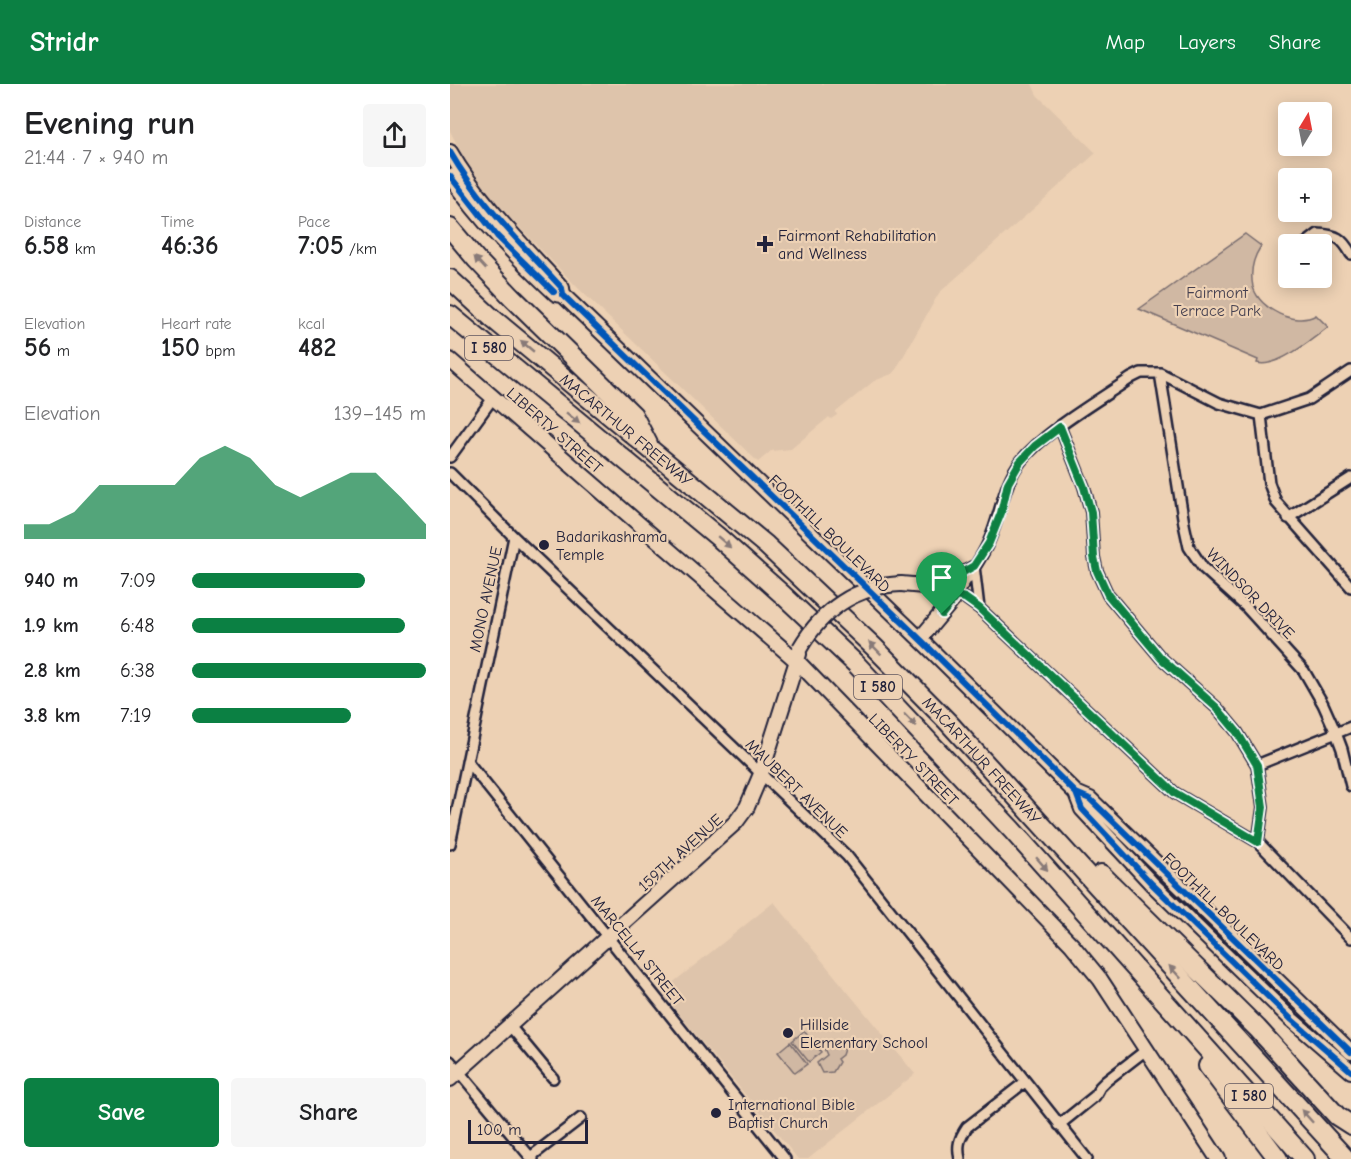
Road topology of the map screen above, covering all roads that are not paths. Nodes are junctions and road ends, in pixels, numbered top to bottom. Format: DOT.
graph roads {
  1 [pos="450,152"];
  2 [pos="450,176"];
  3 [pos="450,228"];
  4 [pos="501,232"];
  5 [pos="1332,235"];
  6 [pos="1351,254"];
  7 [pos="450,279"];
  8 [pos="450,315"];
  9 [pos="450,333"];
  10 [pos="450,360"];
  11 [pos="1351,371"];
  12 [pos="1160,373"];
  13 [pos="528,381"];
  14 [pos="493,398"];
  15 [pos="1261,415"];
  16 [pos="1060,427"];
  17 [pos="652,452"];
  18 [pos="450,457"];
  19 [pos="450,472"];
  20 [pos="1351,478"];
  21 [pos="1288,518"];
  22 [pos="514,537"];
  23 [pos="974,566"];
  24 [pos="936,587"];
  25 [pos="1351,587"];
  26 [pos="956,596"];
  27 [pos="979,608"];
  28 [pos="942,614"];
  29 [pos="920,639"];
  30 [pos="799,655"];
  31 [pos="1351,727"];
  32 [pos="1336,733"];
  33 [pos="467,761"];
  34 [pos="1257,765"];
  35 [pos="761,774"];
  36 [pos="1351,786"];
  37 [pos="1076,793"];
  38 [pos="1030,813"];
  39 [pos="1258,842"];
  40 [pos="450,844"];
  41 [pos="608,937"];
  42 [pos="1351,938"];
  43 [pos="510,1026"];
  44 [pos="1192,1032"];
  45 [pos="1146,1050"];
  46 [pos="1351,1052"];
  47 [pos="453,1071"];
  48 [pos="1351,1071"];
  49 [pos="553,1078"];
  50 [pos="1025,1082"];
  51 [pos="1322,1100"];
  52 [pos="581,1118"];
  53 [pos="1351,1118"];
  54 [pos="1059,1125"];
  55 [pos="1351,1125"];
  56 [pos="532,1159"];
  57 [pos="785,1159"];
  58 [pos="960,1159"];
  59 [pos="1087,1159"];
  60 [pos="1218,1159"];
  61 [pos="1278,1159"];
  62 [pos="1305,1159"];
  63 [pos="1346,1159"];
  1 -- 4 [label="street, FOOTHILL BOULEVARD"];
  2 -- 4 [label="street, FOOTHILL BOULEVARD"];
  17 -- 3 [label="highway, one-way"];
  4 -- 29 [label="street, FOOTHILL BOULEVARD"];
  5 -- 6 [label="street"];
  17 -- 7 [label="highway, MACARTHUR FREEWAY / I 580, one-way"];
  8 -- 13 [label="highway, MACARTHUR FREEWAY / I 580"];
  9 -- 13 [label="highway"];
  10 -- 14 [label="street, LIBERTY STREET"];
  11 -- 15 [label="street"];
  12 -- 15 [label="street"];
  12 -- 16 [label="street"];
  12 -- 32 [label="street, WINDSOR DRIVE"];
  13 -- 44 [label="highway, MACARTHUR FREEWAY / I 580, one-way"];
  14 -- 18 [label="street"];
  14 -- 30 [label="street, LIBERTY STREET"];
  15 -- 21 [label="street"];
  16 -- 23 [label="street"];
  16 -- 34 [label="street"];
  38 -- 17 [label="highway, MACARTHUR FREEWAY / I 580, one-way"];
  19 -- 22 [label="street, MAUBERT AVENUE"];
  20 -- 21 [label="street"];
  21 -- 25 [label="street"];
  22 -- 33 [label="street, MONO AVENUE"];
  22 -- 35 [label="street, MAUBERT AVENUE"];
  23 -- 24 [label="street"];
  23 -- 26 [label="street"];
  23 -- 27 [label="street"];
  24 -- 26 [label="street, 159TH AVENUE"];
  24 -- 28 [label="street"];
  24 -- 30 [label="street, 159TH AVENUE, bridge"];
  26 -- 27 [label="street"];
  26 -- 28 [label="street"];
  27 -- 39 [label="street"];
  28 -- 29 [label="street"];
  29 -- 37 [label="street, FOOTHILL BOULEVARD"];
  30 -- 35 [label="street, 159TH AVENUE"];
  30 -- 45 [label="street, LIBERTY STREET"];
  31 -- 32 [label="street"];
  32 -- 34 [label="street"];
  32 -- 36 [label="street, WINDSOR DRIVE"];
  33 -- 40 [label="street, MONO AVENUE"];
  33 -- 41 [label="street, MARCELLA STREET"];
  34 -- 39 [label="street"];
  35 -- 41 [label="street, 159TH AVENUE"];
  35 -- 50 [label="street, MAUBERT AVENUE"];
  37 -- 46 [label="street, FOOTHILL BOULEVARD"];
  37 -- 48 [label="street, FOOTHILL BOULEVARD"];
  38 -- 51 [label="highway"];
  63 -- 38 [label="highway, MACARTHUR FREEWAY / I 580, one-way"];
  39 -- 42 [label="street"];
  41 -- 43 [label="street, 159TH AVENUE"];
  41 -- 57 [label="street, MARCELLA STREET"];
  43 -- 47 [label="street, 159TH AVENUE"];
  43 -- 49 [label="street"];
  44 -- 61 [label="highway"];
  44 -- 62 [label="highway, MACARTHUR FREEWAY / I 580"];
  45 -- 54 [label="street"];
  45 -- 60 [label="street, LIBERTY STREET"];
  47 -- 56 [label="street"];
  50 -- 54 [label="street, MAUBERT AVENUE"];
  50 -- 58 [label="street"];
  51 -- 53 [label="highway"];
  51 -- 55 [label="highway"];
  52 -- 56 [label="street"];
  54 -- 59 [label="street, MAUBERT AVENUE"];
}
